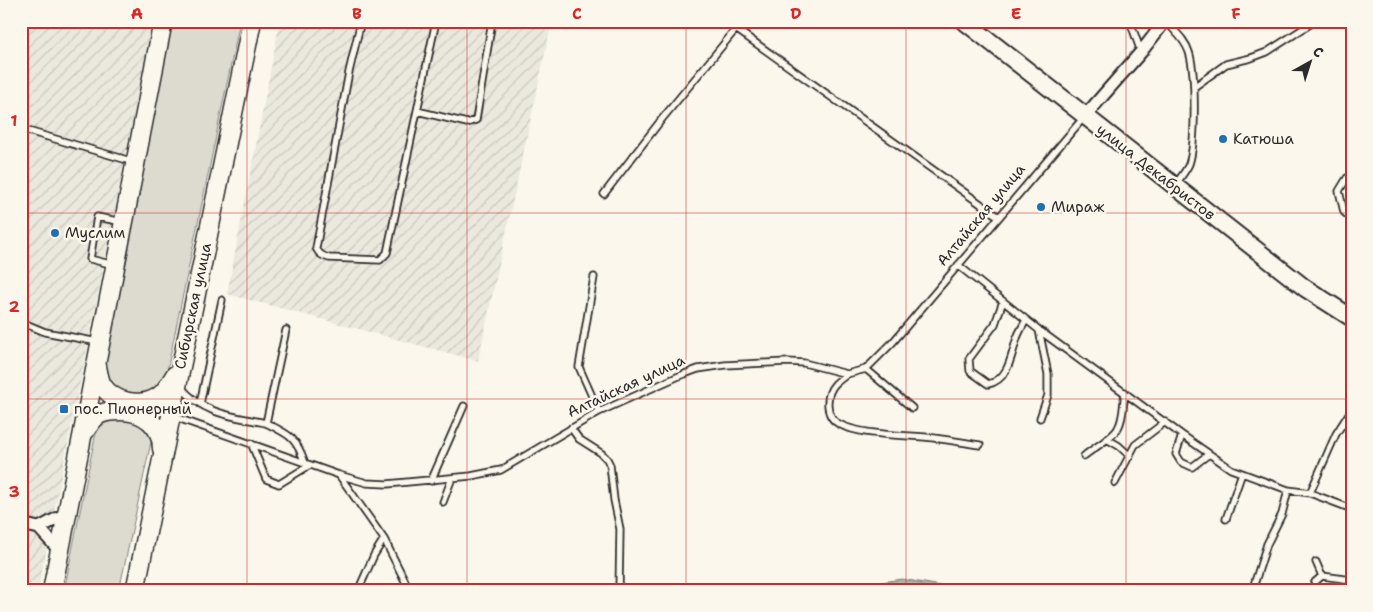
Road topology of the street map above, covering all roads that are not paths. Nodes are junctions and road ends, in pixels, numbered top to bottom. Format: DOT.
graph roads {
  1 [pos="163,21"];
  2 [pos="252,21"];
  3 [pos="361,21"];
  4 [pos="436,21"];
  5 [pos="492,21"];
  6 [pos="730,21"];
  7 [pos="964,21"];
  8 [pos="1130,21"];
  9 [pos="1165,21"];
  10 [pos="1316,21"];
  11 [pos="736,29"];
  12 [pos="1141,52"];
  13 [pos="1194,87"];
  14 [pos="417,111"];
  15 [pos="1085,116"];
  16 [pos="21,129"];
  17 [pos="136,162"];
  18 [pos="1352,176"];
  19 [pos="1174,186"];
  20 [pos="604,194"];
  21 [pos="999,217"];
  22 [pos="1352,219"];
  23 [pos="125,222"];
  24 [pos="958,265"];
  25 [pos="116,266"];
  26 [pos="594,277"];
  27 [pos="222,300"];
  28 [pos="1004,301"];
  29 [pos="1352,318"];
  30 [pos="1026,320"];
  31 [pos="21,322"];
  32 [pos="286,330"];
  33 [pos="1038,330"];
  34 [pos="100,342"];
  35 [pos="96,360"];
  36 [pos="181,365"];
  37 [pos="866,368"];
  38 [pos="848,374"];
  39 [pos="177,383"];
  40 [pos="1124,392"];
  41 [pos="200,404"];
  42 [pos="464,406"];
  43 [pos="912,408"];
  44 [pos="1352,410"];
  45 [pos="599,412"];
  46 [pos="170,415"];
  47 [pos="1040,418"];
  48 [pos="1165,422"];
  49 [pos="266,423"];
  50 [pos="571,428"];
  51 [pos="1182,435"];
  52 [pos="81,437"];
  53 [pos="1107,439"];
  54 [pos="251,443"];
  55 [pos="980,445"];
  56 [pos="162,454"];
  57 [pos="1209,454"];
  58 [pos="1084,456"];
  59 [pos="1130,456"];
  60 [pos="307,464"];
  61 [pos="1242,473"];
  62 [pos="339,475"];
  63 [pos="452,478"];
  64 [pos="431,481"];
  65 [pos="1115,483"];
  66 [pos="1288,490"];
  67 [pos="1310,493"];
  68 [pos="442,502"];
  69 [pos="1352,509"];
  70 [pos="67,514"];
  71 [pos="1226,518"];
  72 [pos="21,524"];
  73 [pos="39,528"];
  74 [pos="384,539"];
  75 [pos="60,551"];
  76 [pos="1316,562"];
  77 [pos="1322,576"];
  78 [pos="1352,580"];
  79 [pos="139,589"];
  80 [pos="52,591"];
  81 [pos="358,591"];
  82 [pos="410,591"];
  83 [pos="619,591"];
  84 [pos="1252,591"];
  85 [pos="1312,591"];
  1 -- 17 [label="main road"];
  2 -- 36 [label="main road, Сибирская улица"];
  3 -- 14 [label="lane"];
  4 -- 14 [label="lane"];
  5 -- 14 [label="lane"];
  6 -- 11 [label="lane"];
  7 -- 15 [label="main road, улица Декабристов"];
  8 -- 12 [label="lane"];
  9 -- 12 [label="street, Алтайская улица"];
  9 -- 13 [label="lane"];
  10 -- 13 [label="lane"];
  11 -- 20 [label="lane"];
  11 -- 21 [label="lane"];
  12 -- 15 [label="street, Алтайская улица"];
  13 -- 19 [label="lane"];
  15 -- 19 [label="main road, улица Декабристов"];
  15 -- 21 [label="lane, Алтайская улица"];
  16 -- 17 [label="lane"];
  17 -- 23 [label="main road"];
  18 -- 22 [label="lane"];
  19 -- 29 [label="main road, улица Декабристов"];
  21 -- 24 [label="lane, Алтайская улица"];
  23 -- 25 [label="main road"];
  23 -- 25 [label="lane"];
  24 -- 28 [label="lane"];
  24 -- 37 [label="lane, Алтайская улица"];
  25 -- 34 [label="main road"];
  26 -- 45 [label="lane"];
  27 -- 41 [label="lane"];
  28 -- 30 [label="lane"];
  28 -- 30 [label="lane"];
  30 -- 33 [label="lane"];
  31 -- 34 [label="lane"];
  32 -- 49 [label="lane"];
  33 -- 40 [label="lane"];
  33 -- 47 [label="lane"];
  34 -- 35 [label="main road"];
  35 -- 36 [label="main road"];
  35 -- 52 [label="main road"];
  36 -- 39 [label="main road, Сибирская улица"];
  37 -- 38 [label="lane, Алтайская улица"];
  37 -- 43 [label="lane"];
  38 -- 45 [label="lane, Алтайская улица"];
  38 -- 55 [label="lane"];
  39 -- 41 [label="lane"];
  39 -- 46 [label="main road, Сибирская улица"];
  40 -- 48 [label="lane"];
  40 -- 53 [label="lane"];
  41 -- 49 [label="lane"];
  42 -- 64 [label="lane"];
  44 -- 67 [label="lane"];
  45 -- 50 [label="lane, Алтайская улица"];
  46 -- 54 [label="lane, Алтайская улица"];
  46 -- 56 [label="main road, Сибирская улица"];
  48 -- 51 [label="lane"];
  48 -- 59 [label="lane"];
  49 -- 60 [label="lane"];
  50 -- 63 [label="lane, Алтайская улица"];
  50 -- 83 [label="lane"];
  51 -- 57 [label="lane"];
  51 -- 57 [label="lane"];
  52 -- 56 [label="main road"];
  52 -- 70 [label="main road"];
  53 -- 58 [label="lane"];
  53 -- 59 [label="lane"];
  54 -- 60 [label="lane, Алтайская улица"];
  54 -- 60 [label="lane"];
  56 -- 79 [label="main road, Сибирская улица"];
  57 -- 61 [label="lane"];
  59 -- 65 [label="lane"];
  60 -- 62 [label="lane, Алтайская улица"];
  61 -- 66 [label="lane"];
  61 -- 71 [label="lane"];
  62 -- 64 [label="lane, Алтайская улица"];
  62 -- 74 [label="lane"];
  63 -- 64 [label="lane, Алтайская улица"];
  63 -- 68 [label="lane"];
  66 -- 67 [label="lane"];
  66 -- 84 [label="lane"];
  67 -- 69 [label="lane"];
  70 -- 73 [label="street"];
  70 -- 75 [label="main road"];
  72 -- 73 [label="street"];
  73 -- 75 [label="street"];
  74 -- 81 [label="lane"];
  74 -- 82 [label="lane"];
  75 -- 80 [label="main road"];
  76 -- 77 [label="lane"];
  77 -- 78 [label="lane"];
  77 -- 85 [label="lane"];
}
